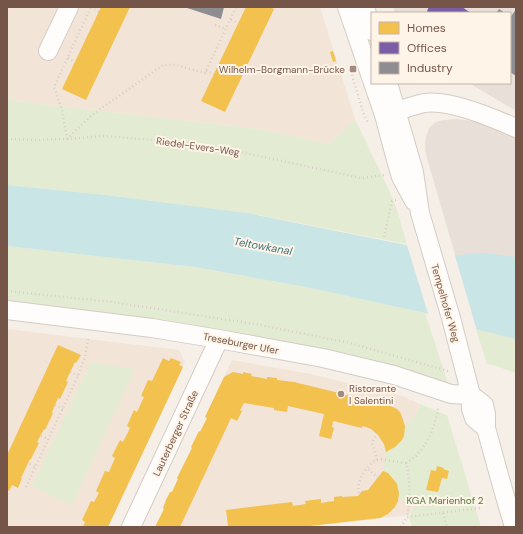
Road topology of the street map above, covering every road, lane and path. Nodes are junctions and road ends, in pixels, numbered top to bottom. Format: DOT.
graph roads {
  1 [pos="70,7"];
  2 [pos="91,7"];
  3 [pos="236,7"];
  4 [pos="347,7"];
  5 [pos="365,7"];
  6 [pos="99,12"];
  7 [pos="230,20"];
  8 [pos="238,23"];
  9 [pos="215,25"];
  10 [pos="371,28"];
  11 [pos="226,29"];
  12 [pos="48,52"];
  13 [pos="68,58"];
  14 [pos="75,62"];
  15 [pos="206,71"];
  16 [pos="214,74"];
  17 [pos="371,79"];
  18 [pos="373,84"];
  19 [pos="388,84"];
  20 [pos="390,113"];
  21 [pos="516,128"];
  22 [pos="7,139"];
  23 [pos="67,139"];
  24 [pos="386,174"];
  25 [pos="397,200"];
  26 [pos="384,237"];
  27 [pos="7,310"];
  28 [pos="88,339"];
  29 [pos="219,339"];
  30 [pos="70,372"];
  31 [pos="78,376"];
  32 [pos="471,395"];
  33 [pos="55,405"];
  34 [pos="438,408"];
  35 [pos="63,409"];
  36 [pos="377,434"];
  37 [pos="40,436"];
  38 [pos="49,439"];
  39 [pos="377,460"];
  40 [pos="406,463"];
  41 [pos="30,464"];
  42 [pos="35,467"];
  43 [pos="367,468"];
  44 [pos="378,478"];
  45 [pos="26,487"];
  46 [pos="359,493"];
  47 [pos="480,508"];
  48 [pos="443,513"];
  49 [pos="407,517"];
  50 [pos="131,527"];
  51 [pos="401,527"];
  52 [pos="447,527"];
  53 [pos="514,527"];
  1 -- 12 [label="street"];
  2 -- 6 [label="path"];
  2 -- 13 [label="path"];
  3 -- 7 [label="path"];
  4 -- 17 [label="street, Tempelhofer Weg"];
  5 -- 10 [label="street"];
  7 -- 8 [label="path"];
  7 -- 11 [label="path"];
  9 -- 11 [label="path"];
  11 -- 15 [label="path"];
  13 -- 14 [label="path"];
  13 -- 23 [label="path"];
  15 -- 16 [label="path"];
  15 -- 23 [label="path"];
  18 -- 20 [label="street, Tempelhofer Weg"];
  19 -- 20 [label="street, Tempelhofer Weg"];
  20 -- 21 [label="street"];
  20 -- 32 [label="street, Tempelhofer Weg"];
  22 -- 23 [label="path, Riedel-Evers-Weg"];
  23 -- 24 [label="path, Riedel-Evers-Weg"];
  25 -- 26 [label="path"];
  27 -- 29 [label="street, Treseburger Ufer"];
  28 -- 31 [label="path"];
  29 -- 32 [label="street, Treseburger Ufer"];
  29 -- 50 [label="street, Lauterberger Straße"];
  30 -- 31 [label="path"];
  31 -- 35 [label="path"];
  32 -- 53 [label="street"];
  33 -- 35 [label="path"];
  34 -- 40 [label="path"];
  35 -- 38 [label="path"];
  36 -- 39 [label="path"];
  37 -- 38 [label="path"];
  38 -- 42 [label="path"];
  39 -- 40 [label="path"];
  39 -- 43 [label="path"];
  40 -- 49 [label="path"];
  41 -- 42 [label="path"];
  42 -- 45 [label="path"];
  43 -- 44 [label="path"];
  43 -- 46 [label="path"];
  47 -- 48 [label="path"];
  48 -- 49 [label="path"];
  48 -- 52 [label="path"];
  49 -- 51 [label="path"];
}
